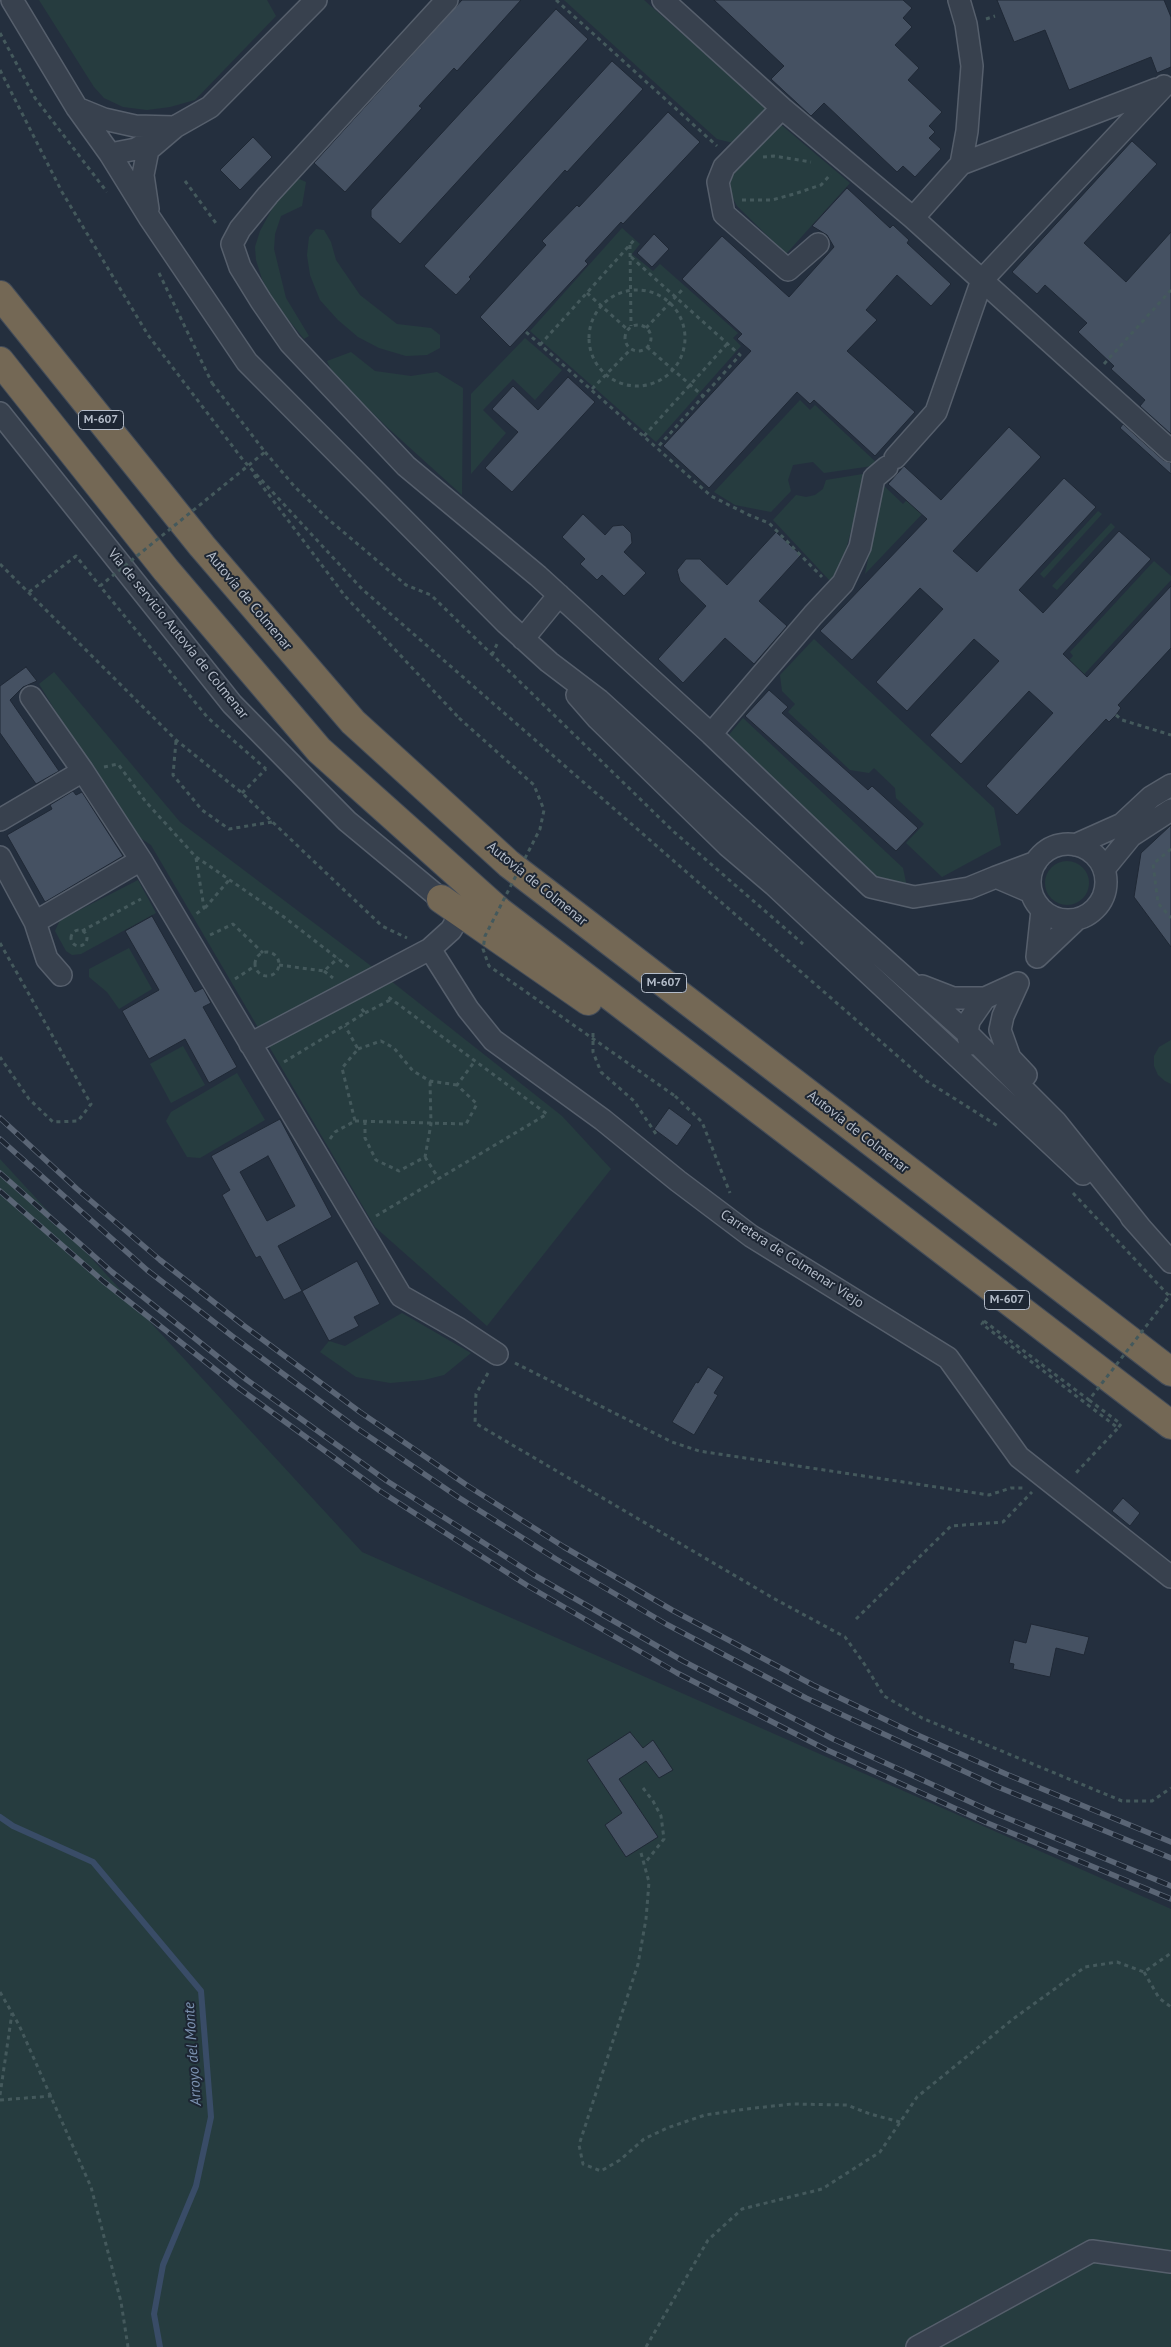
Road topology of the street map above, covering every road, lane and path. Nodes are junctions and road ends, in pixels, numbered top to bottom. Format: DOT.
graph roads {
  1 [pos="12,0"];
  2 [pos="316,0"];
  3 [pos="447,0"];
  4 [pos="556,0"];
  5 [pos="663,0"];
  6 [pos="959,0"];
  7 [pos="0,33"];
  8 [pos="0,70"];
  9 [pos="1168,85"];
  10 [pos="77,108"];
  11 [pos="782,108"];
  12 [pos="175,127"];
  13 [pos="738,153"];
  14 [pos="110,154"];
  15 [pos="837,156"];
  16 [pos="961,164"];
  17 [pos="184,181"];
  18 [pos="109,195"];
  19 [pos="721,201"];
  20 [pos="149,217"];
  21 [pos="913,218"];
  22 [pos="636,238"];
  23 [pos="232,244"];
  24 [pos="818,244"];
  25 [pos="630,245"];
  26 [pos="630,257"];
  27 [pos="158,270"];
  28 [pos="982,280"];
  29 [pos="684,289"];
  30 [pos="631,290"];
  31 [pos="1171,290"];
  32 [pos="587,293"];
  33 [pos="0,295"];
  34 [pos="675,297"];
  35 [pos="670,302"];
  36 [pos="601,306"];
  37 [pos="631,326"];
  38 [pos="646,328"];
  39 [pos="627,329"];
  40 [pos="526,332"];
  41 [pos="727,344"];
  42 [pos="540,345"];
  43 [pos="647,347"];
  44 [pos="631,349"];
  45 [pos="0,361"];
  46 [pos="672,370"];
  47 [pos="607,374"];
  48 [pos="1091,378"];
  49 [pos="690,385"];
  50 [pos="592,389"];
  51 [pos="703,397"];
  52 [pos="0,413"];
  53 [pos="644,436"];
  54 [pos="657,448"];
  55 [pos="1171,451"];
  56 [pos="265,452"];
  57 [pos="243,460"];
  58 [pos="0,564"];
  59 [pos="825,581"];
  60 [pos="100,586"];
  61 [pos="29,592"];
  62 [pos="559,595"];
  63 [pos="523,639"];
  64 [pos="549,662"];
  65 [pos="31,697"];
  66 [pos="1116,715"];
  67 [pos="711,734"];
  68 [pos="1171,735"];
  69 [pos="176,740"];
  70 [pos="83,771"];
  71 [pos="1171,785"];
  72 [pos="242,793"];
  73 [pos="1171,810"];
  74 [pos="0,820"];
  75 [pos="272,822"];
  76 [pos="1075,845"];
  77 [pos="1171,848"];
  78 [pos="0,857"];
  79 [pos="196,857"];
  80 [pos="141,860"];
  81 [pos="1036,862"];
  82 [pos="1104,869"];
  83 [pos="996,877"];
  84 [pos="229,880"];
  85 [pos="774,885"];
  86 [pos="158,889"];
  87 [pos="1031,892"];
  88 [pos="451,906"];
  89 [pos="204,908"];
  90 [pos="1042,910"];
  91 [pos="1171,918"];
  92 [pos="1076,920"];
  93 [pos="35,922"];
  94 [pos="179,924"];
  95 [pos="82,931"];
  96 [pos="0,942"];
  97 [pos="191,944"];
  98 [pos="805,946"];
  99 [pos="430,949"];
  100 [pos="263,953"];
  101 [pos="1037,957"];
  102 [pos="338,958"];
  103 [pos="280,964"];
  104 [pos="61,975"];
  105 [pos="910,982"];
  106 [pos="1018,983"];
  107 [pos="985,998"];
  108 [pos="392,999"];
  109 [pos="365,1014"];
  110 [pos="1003,1016"];
  111 [pos="345,1026"];
  112 [pos="593,1033"];
  113 [pos="967,1034"];
  114 [pos="250,1044"];
  115 [pos="358,1049"];
  116 [pos="0,1057"];
  117 [pos="475,1061"];
  118 [pos="430,1081"];
  119 [pos="457,1085"];
  120 [pos="355,1121"];
  121 [pos="365,1121"];
  122 [pos="1056,1122"];
  123 [pos="432,1124"];
  124 [pos="1001,1128"];
  125 [pos="657,1136"];
  126 [pos="316,1156"];
  127 [pos="425,1156"];
  128 [pos="845,1174"];
  129 [pos="439,1179"];
  130 [pos="1066,1186"];
  131 [pos="730,1194"];
  132 [pos="1140,1227"];
  133 [pos="1171,1262"];
  134 [pos="1171,1294"];
  135 [pos="1171,1298"];
  136 [pos="497,1354"];
  137 [pos="1171,1372"];
  138 [pos="1089,1400"];
  139 [pos="1171,1425"];
  140 [pos="1118,1428"];
  141 [pos="1059,1490"];
  142 [pos="1171,1577"];
  143 [pos="856,1619"];
  144 [pos="643,1788"];
  145 [pos="1171,1788"];
  146 [pos="641,1853"];
  147 [pos="644,1864"];
  148 [pos="1171,1953"];
  149 [pos="1144,1972"];
  150 [pos="0,1992"];
  151 [pos="1171,2007"];
  152 [pos="12,2013"];
  153 [pos="0,2095"];
  154 [pos="52,2096"];
  155 [pos="0,2100"];
  156 [pos="900,2122"];
  157 [pos="1171,2262"];
  158 [pos="128,2347"];
  159 [pos="646,2347"];
  160 [pos="917,2347"];
  1 -- 10 [label="street"];
  2 -- 12 [label="street"];
  3 -- 23 [label="street"];
  4 -- 13 [label="path"];
  5 -- 11 [label="street"];
  6 -- 16 [label="street"];
  7 -- 18 [label="path"];
  8 -- 57 [label="path"];
  9 -- 16 [label="street"];
  9 -- 28 [label="street"];
  10 -- 12 [label="street"];
  10 -- 14 [label="street"];
  11 -- 13 [label="street"];
  11 -- 15 [label="street"];
  12 -- 14 [label="street"];
  12 -- 20 [label="street"];
  13 -- 15 [label="path"];
  13 -- 19 [label="street"];
  14 -- 20 [label="street"];
  15 -- 19 [label="path"];
  15 -- 21 [label="street"];
  16 -- 21 [label="street"];
  17 -- 23 [label="path"];
  19 -- 24 [label="street"];
  20 -- 63 [label="street"];
  21 -- 28 [label="street"];
  22 -- 25 [label="path"];
  23 -- 62 [label="street"];
  25 -- 26 [label="path"];
  25 -- 32 [label="path"];
  26 -- 30 [label="path"];
  26 -- 34 [label="path"];
  27 -- 56 [label="path, bridge"];
  28 -- 48 [label="street"];
  28 -- 67 [label="street"];
  29 -- 34 [label="path"];
  30 -- 35 [label="path"];
  30 -- 36 [label="path"];
  30 -- 37 [label="path"];
  31 -- 48 [label="path"];
  32 -- 36 [label="path"];
  32 -- 42 [label="path"];
  33 -- 137 [label="highway, Autovía de Colmenar / M-607"];
  34 -- 35 [label="path"];
  34 -- 41 [label="path"];
  35 -- 38 [label="path"];
  35 -- 46 [label="path"];
  36 -- 39 [label="path"];
  36 -- 47 [label="path"];
  37 -- 38 [label="path"];
  37 -- 39 [label="path"];
  38 -- 43 [label="path"];
  39 -- 44 [label="path"];
  40 -- 42 [label="path"];
  41 -- 49 [label="path"];
  41 -- 51 [label="path"];
  42 -- 50 [label="path"];
  43 -- 44 [label="path"];
  43 -- 46 [label="path"];
  44 -- 47 [label="path"];
  45 -- 128 [label="highway, M-607"];
  46 -- 47 [label="path"];
  46 -- 49 [label="path"];
  47 -- 50 [label="path"];
  48 -- 55 [label="street"];
  49 -- 51 [label="path"];
  49 -- 53 [label="path"];
  50 -- 53 [label="path"];
  51 -- 54 [label="path"];
  52 -- 88 [label="street, Vía de servicio Autovía de Colmenar"];
  53 -- 54 [label="path"];
  54 -- 59 [label="path"];
  56 -- 60 [label="path, bridge"];
  56 -- 98 [label="path"];
  57 -- 124 [label="path"];
  57 -- 131 [label="path, bridge"];
  58 -- 61 [label="path"];
  60 -- 61 [label="path"];
  60 -- 72 [label="path, bridge"];
  61 -- 69 [label="path"];
  62 -- 63 [label="street"];
  62 -- 67 [label="street"];
  63 -- 64 [label="street"];
  64 -- 85 [label="street"];
  64 -- 105 [label="street"];
  65 -- 70 [label="street"];
  66 -- 68 [label="path"];
  67 -- 83 [label="street"];
  69 -- 72 [label="path"];
  69 -- 75 [label="path"];
  70 -- 74 [label="street"];
  70 -- 80 [label="street"];
  71 -- 76 [label="street"];
  72 -- 75 [label="path"];
  73 -- 82 [label="street"];
  75 -- 99 [label="path"];
  76 -- 81 [label="street"];
  76 -- 82 [label="street"];
  77 -- 91 [label="path"];
  78 -- 93 [label="street"];
  79 -- 89 [label="path"];
  80 -- 86 [label="street"];
  80 -- 93 [label="street"];
  81 -- 83 [label="street"];
  81 -- 87 [label="street"];
  82 -- 92 [label="street"];
  83 -- 87 [label="street"];
  84 -- 89 [label="path"];
  85 -- 113 [label="street"];
  85 -- 132 [label="street"];
  86 -- 94 [label="street"];
  86 -- 95 [label="path"];
  87 -- 90 [label="street"];
  88 -- 99 [label="street"];
  88 -- 128 [label="highway"];
  89 -- 94 [label="path"];
  90 -- 92 [label="street"];
  90 -- 101 [label="street"];
  92 -- 101 [label="street"];
  93 -- 104 [label="street"];
  94 -- 97 [label="street"];
  95 -- 95 [label="path"];
  96 -- 116 [label="path"];
  97 -- 100 [label="path"];
  97 -- 114 [label="street"];
  99 -- 114 [label="street"];
  99 -- 141 [label="street, Carretera de Colmenar Viejo"];
  100 -- 103 [label="path"];
  100 -- 103 [label="path"];
  101 -- 106 [label="street"];
  102 -- 103 [label="path"];
  105 -- 107 [label="street"];
  105 -- 113 [label="street"];
  106 -- 107 [label="street"];
  106 -- 110 [label="street"];
  107 -- 113 [label="street"];
  108 -- 109 [label="path"];
  110 -- 113 [label="street"];
  110 -- 122 [label="street"];
  111 -- 115 [label="path"];
  112 -- 125 [label="path"];
  113 -- 122 [label="street"];
  113 -- 132 [label="street"];
  114 -- 126 [label="street"];
  115 -- 118 [label="path"];
  115 -- 120 [label="path"];
  117 -- 119 [label="path"];
  118 -- 119 [label="path"];
  118 -- 123 [label="path"];
  119 -- 123 [label="path"];
  120 -- 121 [label="path"];
  120 -- 126 [label="path"];
  121 -- 123 [label="path"];
  121 -- 127 [label="path"];
  122 -- 132 [label="street"];
  123 -- 127 [label="path"];
  126 -- 136 [label="street"];
  127 -- 129 [label="path"];
  128 -- 139 [label="highway, M-607"];
  130 -- 135 [label="path"];
  132 -- 133 [label="street"];
  134 -- 138 [label="path, bridge"];
  136 -- 143 [label="path"];
  136 -- 145 [label="path"];
  138 -- 140 [label="path"];
  138 -- 140 [label="path, bridge"];
  140 -- 141 [label="path"];
  141 -- 142 [label="street, Carretera de Colmenar Viejo"];
  144 -- 147 [label="path"];
  146 -- 147 [label="path"];
  147 -- 156 [label="path"];
  148 -- 149 [label="path"];
  149 -- 151 [label="path"];
  149 -- 156 [label="path"];
  150 -- 152 [label="path"];
  152 -- 153 [label="path"];
  152 -- 154 [label="path"];
  154 -- 155 [label="path"];
  154 -- 158 [label="path"];
  156 -- 159 [label="path"];
  157 -- 160 [label="street"];
}
